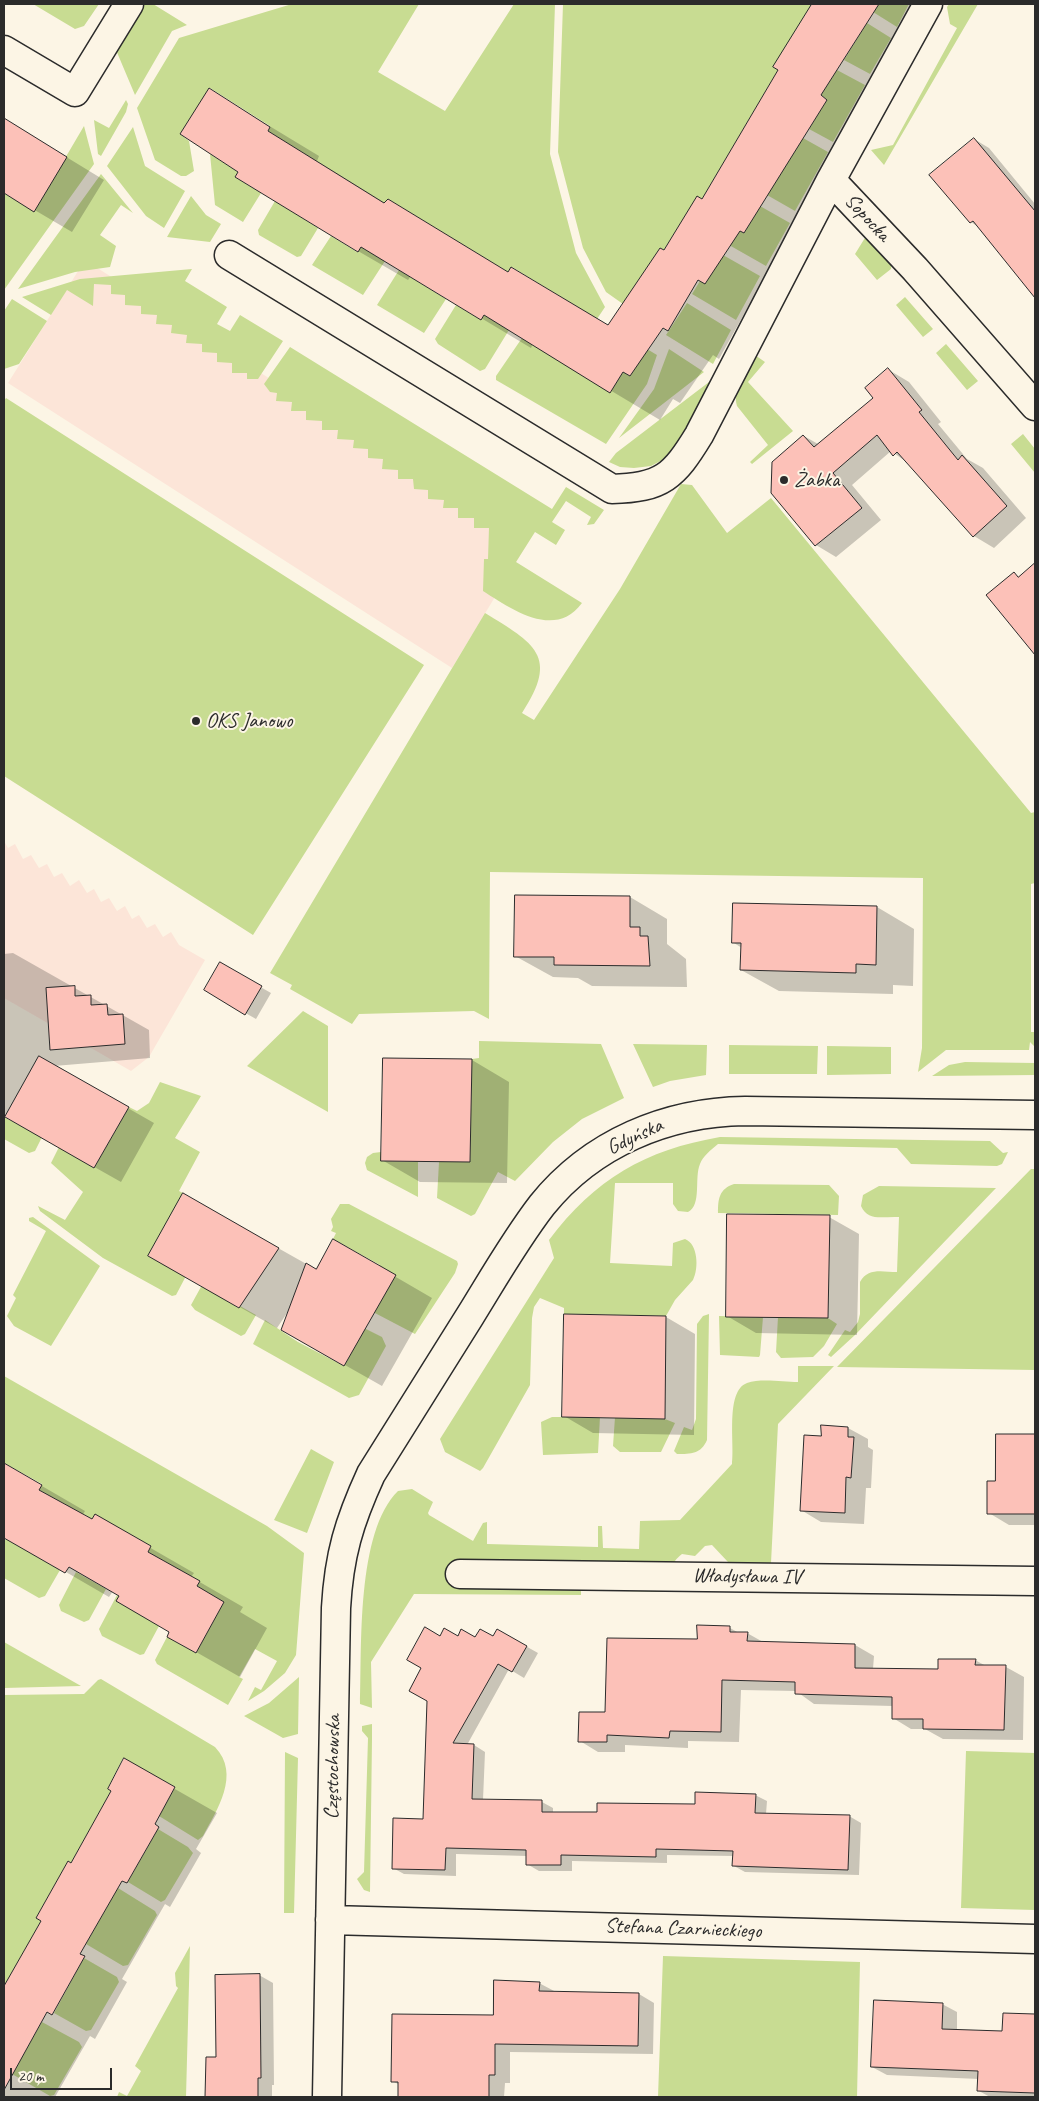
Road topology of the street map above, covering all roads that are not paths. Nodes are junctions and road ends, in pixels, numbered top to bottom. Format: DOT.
graph roads {
  1 [pos="129,4"];
  2 [pos="928,4"];
  3 [pos="4,50"];
  4 [pos="831,180"];
  5 [pos="229,255"];
  6 [pos="1035,406"];
  7 [pos="1035,1115"];
  8 [pos="388,1448"];
  9 [pos="460,1574"];
  10 [pos="1035,1581"];
  11 [pos="330,1920"];
  12 [pos="1035,1939"];
  13 [pos="326,2097"];
  1 -- 3 [label="street"];
  2 -- 4 [label="street, Sopocka"];
  4 -- 5 [label="street"];
  4 -- 6 [label="street, Sopocka"];
  7 -- 8 [label="street, Gdyńska"];
  8 -- 11 [label="street, Częstochowska"];
  9 -- 10 [label="street, Władysława IV"];
  11 -- 12 [label="street, Stefana Czarnieckiego"];
  11 -- 13 [label="street, Częstochowska"];
}
